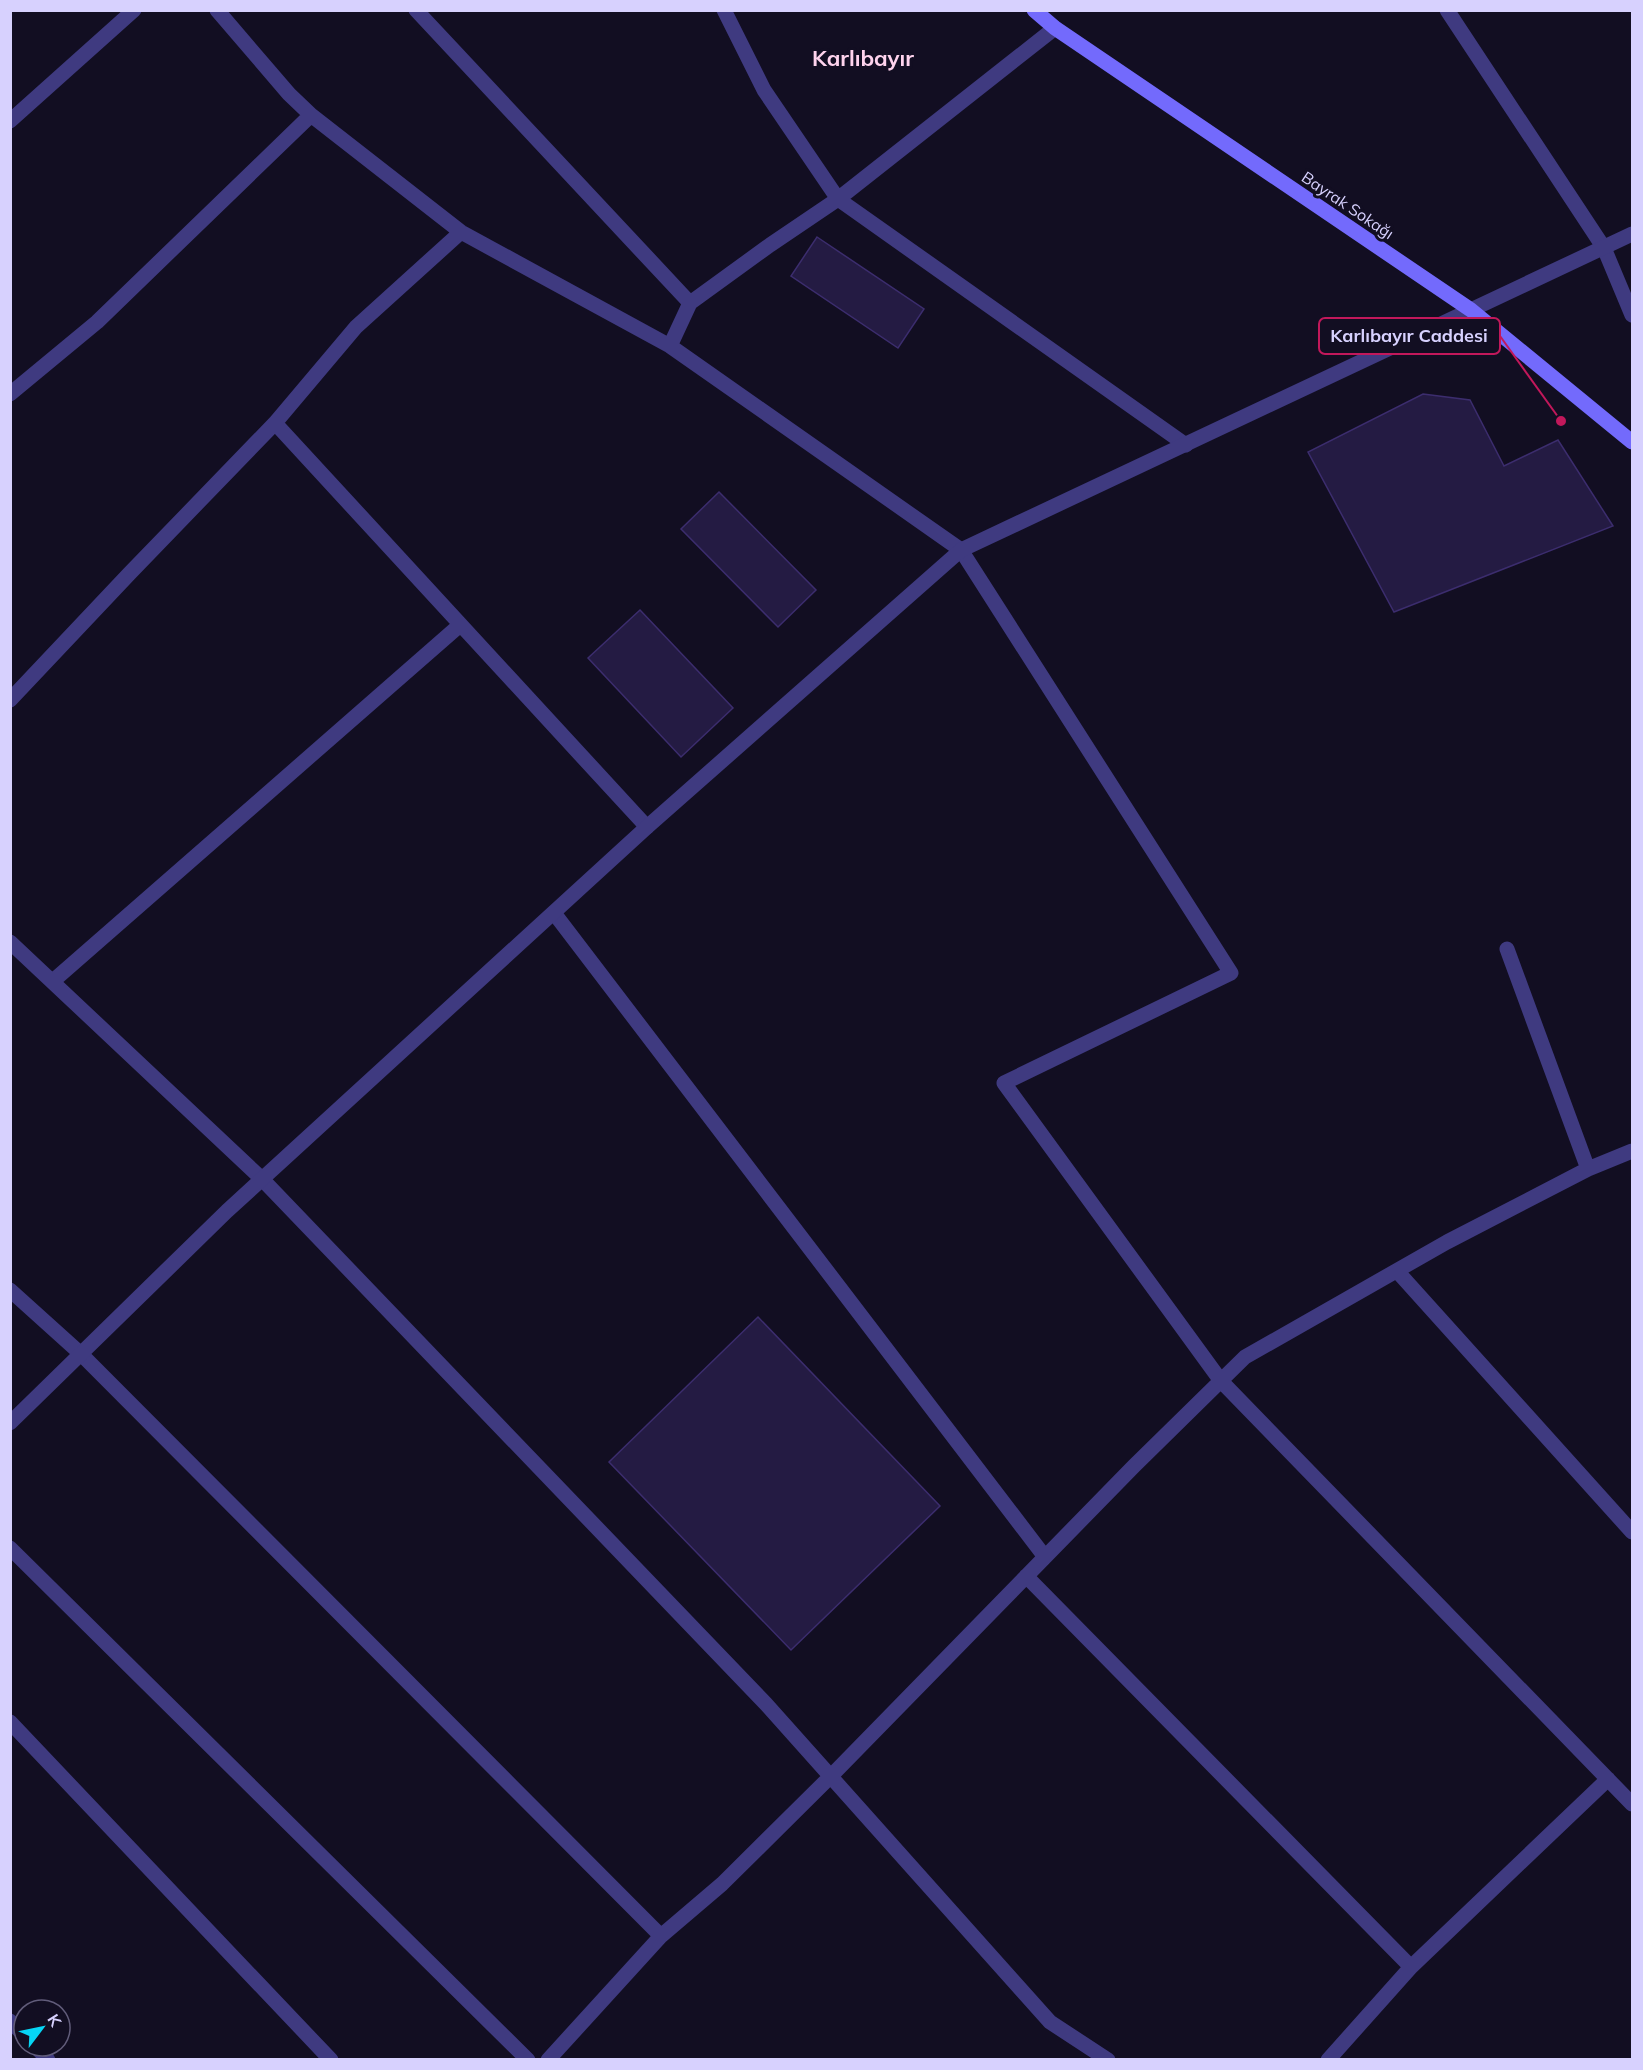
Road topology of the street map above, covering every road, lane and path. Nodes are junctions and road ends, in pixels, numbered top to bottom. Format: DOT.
graph roads {
  1 [pos="134,10"];
  2 [pos="217,10"];
  3 [pos="416,10"];
  4 [pos="724,10"];
  5 [pos="1034,10"];
  6 [pos="1447,10"];
  7 [pos="1055,28"];
  8 [pos="311,115"];
  9 [pos="10,121"];
  10 [pos="838,199"];
  11 [pos="461,232"];
  12 [pos="1632,234"];
  13 [pos="1604,248"];
  14 [pos="690,303"];
  15 [pos="1471,310"];
  16 [pos="1632,315"];
  17 [pos="670,346"];
  18 [pos="10,394"];
  19 [pos="275,423"];
  20 [pos="1632,442"];
  21 [pos="1186,445"];
  22 [pos="961,550"];
  23 [pos="460,625"];
  24 [pos="11,698"];
  25 [pos="646,827"];
  26 [pos="554,913"];
  27 [pos="10,942"];
  28 [pos="1507,949"];
  29 [pos="53,981"];
  30 [pos="1632,1151"];
  31 [pos="1588,1169"];
  32 [pos="262,1179"];
  33 [pos="1397,1270"];
  34 [pos="10,1290"];
  35 [pos="81,1354"];
  36 [pos="1221,1381"];
  37 [pos="10,1423"];
  38 [pos="1632,1532"];
  39 [pos="10,1548"];
  40 [pos="1045,1557"];
  41 [pos="1026,1576"];
  42 [pos="10,1722"];
  43 [pos="831,1776"];
  44 [pos="1608,1779"];
  45 [pos="1632,1804"];
  46 [pos="661,1936"];
  47 [pos="1411,1967"];
  48 [pos="331,2060"];
  49 [pos="528,2060"];
  50 [pos="548,2060"];
  51 [pos="1108,2060"];
  52 [pos="1328,2060"];
  1 -- 9 [label="street"];
  2 -- 8 [label="street"];
  3 -- 14 [label="street"];
  4 -- 10 [label="street"];
  5 -- 7 [label="main road, Bayrak Sokağı"];
  6 -- 13 [label="street"];
  7 -- 10 [label="street"];
  7 -- 15 [label="main road, Bayrak Sokağı"];
  8 -- 11 [label="street"];
  8 -- 18 [label="street"];
  10 -- 14 [label="street"];
  10 -- 21 [label="street"];
  11 -- 17 [label="street"];
  11 -- 19 [label="street"];
  12 -- 13 [label="street"];
  13 -- 15 [label="street"];
  13 -- 16 [label="street"];
  14 -- 17 [label="street"];
  15 -- 20 [label="main road, Bayrak Sokağı"];
  15 -- 21 [label="street"];
  17 -- 22 [label="street"];
  19 -- 23 [label="street"];
  19 -- 24 [label="street"];
  21 -- 22 [label="street"];
  22 -- 25 [label="street"];
  22 -- 36 [label="street"];
  23 -- 25 [label="street"];
  23 -- 29 [label="street"];
  25 -- 26 [label="street"];
  26 -- 32 [label="street"];
  26 -- 40 [label="street"];
  27 -- 29 [label="street"];
  28 -- 31 [label="street"];
  29 -- 32 [label="street"];
  30 -- 31 [label="street"];
  31 -- 33 [label="street"];
  32 -- 35 [label="street"];
  32 -- 43 [label="street"];
  33 -- 36 [label="street"];
  33 -- 38 [label="street"];
  34 -- 35 [label="street"];
  35 -- 37 [label="street"];
  35 -- 46 [label="street"];
  36 -- 40 [label="street"];
  36 -- 44 [label="street"];
  39 -- 49 [label="street"];
  40 -- 41 [label="street"];
  41 -- 43 [label="street"];
  41 -- 47 [label="street"];
  42 -- 48 [label="street"];
  43 -- 46 [label="street"];
  43 -- 51 [label="street"];
  44 -- 45 [label="street"];
  44 -- 47 [label="street"];
  46 -- 50 [label="street"];
  47 -- 52 [label="street"];
}
